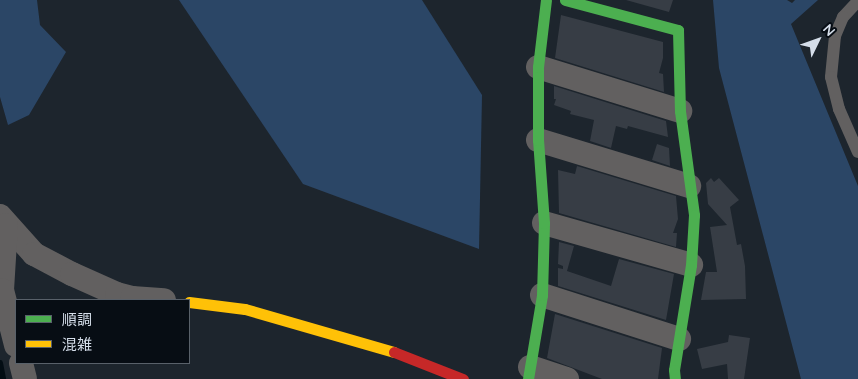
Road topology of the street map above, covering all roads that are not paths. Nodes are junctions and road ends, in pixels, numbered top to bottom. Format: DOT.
graph roads {
  1 [pos="546,0"];
  2 [pos="565,0"];
  3 [pos="858,1"];
  4 [pos="538,67"];
  5 [pos="680,111"];
  6 [pos="538,140"];
  7 [pos="858,152"];
  8 [pos="689,186"];
  9 [pos="3,220"];
  10 [pos="544,223"];
  11 [pos="691,266"];
  12 [pos="542,295"];
  13 [pos="148,299"];
  14 [pos="190,302"];
  15 [pos="679,340"];
  16 [pos="15,341"];
  17 [pos="21,364"];
  18 [pos="529,373"];
  19 [pos="25,379"];
  20 [pos="463,379"];
  21 [pos="567,379"];
  22 [pos="674,379"];
  1 -- 4 [label="street"];
  2 -- 5 [label="street"];
  3 -- 7 [label="lane"];
  4 -- 5 [label="street"];
  4 -- 6 [label="street"];
  5 -- 8 [label="street"];
  6 -- 8 [label="street"];
  6 -- 10 [label="street"];
  8 -- 11 [label="street"];
  9 -- 13 [label="street"];
  9 -- 16 [label="street"];
  10 -- 11 [label="street"];
  10 -- 12 [label="street"];
  11 -- 15 [label="street"];
  12 -- 15 [label="street"];
  12 -- 18 [label="street"];
  14 -- 20 [label="street"];
  15 -- 22 [label="street"];
  17 -- 19 [label="street"];
  18 -- 21 [label="street"];
}
